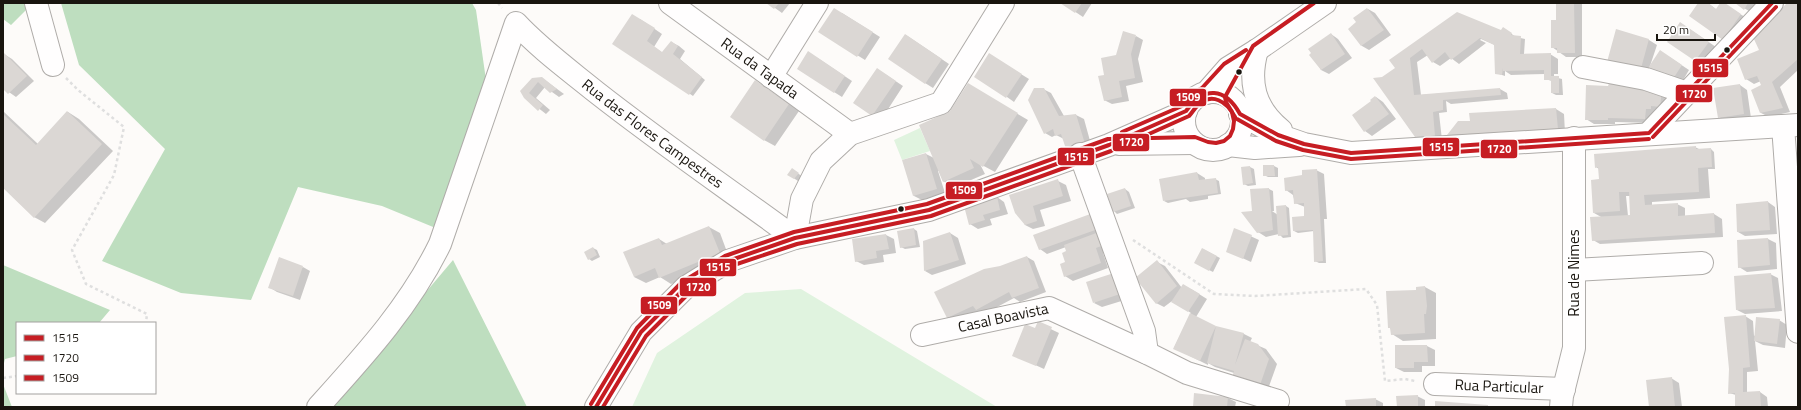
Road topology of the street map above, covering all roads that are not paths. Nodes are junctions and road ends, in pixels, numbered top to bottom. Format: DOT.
graph roads {
  1 [pos="36,3"];
  2 [pos="670,3"];
  3 [pos="817,3"];
  4 [pos="1003,3"];
  5 [pos="1325,3"];
  6 [pos="1772,3"];
  7 [pos="1257,50"];
  8 [pos="53,65"];
  9 [pos="1583,67"];
  10 [pos="771,77"];
  11 [pos="1206,93"];
  12 [pos="1687,93"];
  13 [pos="1236,106"];
  14 [pos="1186,111"];
  15 [pos="1791,125"];
  16 [pos="1649,133"];
  17 [pos="850,134"];
  18 [pos="1574,138"];
  19 [pos="1194,143"];
  20 [pos="1304,144"];
  21 [pos="1110,145"];
  22 [pos="1228,146"];
  23 [pos="1080,154"];
  24 [pos="795,238"];
  25 [pos="1702,263"];
  26 [pos="1574,270"];
  27 [pos="1798,332"];
  28 [pos="922,335"];
  29 [pos="1147,353"];
  30 [pos="1435,384"];
  31 [pos="1562,398"];
  32 [pos="1278,401"];
  33 [pos="318,407"];
  34 [pos="596,407"];
  1 -- 8 [label="street"];
  2 -- 10 [label="street, Rua da Tapada"];
  3 -- 10 [label="street"];
  4 -- 17 [label="street"];
  5 -- 7 [label="street"];
  6 -- 12 [label="street"];
  7 -- 11 [label="street"];
  7 -- 13 [label="street"];
  7 -- 20 [label="street"];
  9 -- 12 [label="street"];
  10 -- 17 [label="street, Rua da Tapada"];
  11 -- 13 [label="street"];
  11 -- 14 [label="street"];
  12 -- 16 [label="street"];
  13 -- 20 [label="street"];
  13 -- 22 [label="street"];
  14 -- 19 [label="street"];
  14 -- 21 [label="street"];
  15 -- 16 [label="street"];
  15 -- 27 [label="street"];
  16 -- 18 [label="street"];
  17 -- 24 [label="street"];
  18 -- 20 [label="street"];
  18 -- 26 [label="street, Rua de Nimes"];
  19 -- 21 [label="street"];
  19 -- 22 [label="street"];
  20 -- 22 [label="street"];
  21 -- 23 [label="street"];
  23 -- 24 [label="street"];
  23 -- 29 [label="street"];
  24 -- 33 [label="street, Rua das Flores Campestres"];
  24 -- 34 [label="street"];
  25 -- 26 [label="street"];
  26 -- 31 [label="street, Rua de Nimes"];
  28 -- 29 [label="street, Casal Boavista"];
  29 -- 32 [label="street, Casal Boavista"];
  30 -- 31 [label="street, Rua Particular"];
}
